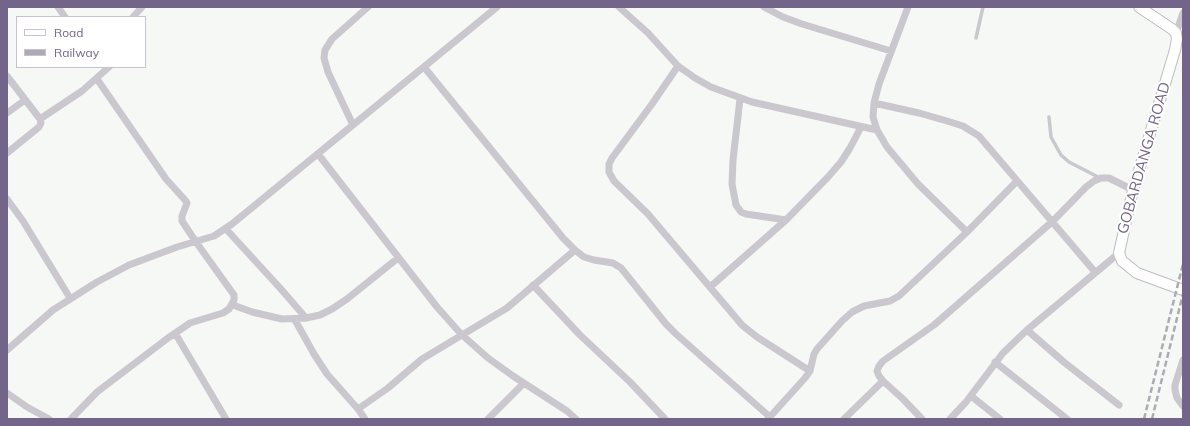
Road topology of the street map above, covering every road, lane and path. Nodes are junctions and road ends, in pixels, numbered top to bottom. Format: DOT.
graph roads {
  1 [pos="58,7"];
  2 [pos="142,7"];
  3 [pos="368,7"];
  4 [pos="497,7"];
  5 [pos="619,7"];
  6 [pos="764,7"];
  7 [pos="908,7"];
  8 [pos="983,7"];
  9 [pos="1139,7"];
  10 [pos="771,9"];
  11 [pos="1183,13"];
  12 [pos="64,16"];
  13 [pos="134,16"];
  14 [pos="1176,33"];
  15 [pos="976,38"];
  16 [pos="891,51"];
  17 [pos="678,66"];
  18 [pos="424,67"];
  19 [pos="106,68"];
  20 [pos="7,76"];
  21 [pos="97,79"];
  22 [pos="740,99"];
  23 [pos="25,100"];
  24 [pos="874,103"];
  25 [pos="7,113"];
  26 [pos="1049,117"];
  27 [pos="40,119"];
  28 [pos="353,125"];
  29 [pos="861,127"];
  30 [pos="877,130"];
  31 [pos="7,153"];
  32 [pos="318,154"];
  33 [pos="1101,178"];
  34 [pos="1017,181"];
  35 [pos="1133,190"];
  36 [pos="7,200"];
  37 [pos="786,220"];
  38 [pos="1053,221"];
  39 [pos="226,228"];
  40 [pos="967,232"];
  41 [pos="196,242"];
  42 [pos="575,250"];
  43 [pos="1119,252"];
  44 [pos="398,258"];
  45 [pos="1095,272"];
  46 [pos="533,285"];
  47 [pos="710,287"];
  48 [pos="1183,290"];
  49 [pos="70,298"];
  50 [pos="233,305"];
  51 [pos="306,318"];
  52 [pos="295,320"];
  53 [pos="1027,330"];
  54 [pos="175,333"];
  55 [pos="462,334"];
  56 [pos="7,350"];
  57 [pos="1183,360"];
  58 [pos="996,362"];
  59 [pos="810,371"];
  60 [pos="883,381"];
  61 [pos="524,383"];
  62 [pos="7,393"];
  63 [pos="971,396"];
  64 [pos="1119,405"];
  65 [pos="1183,406"];
  66 [pos="358,409"];
  67 [pos="769,418"];
  68 [pos="49,419"];
  69 [pos="71,419"];
  70 [pos="226,419"];
  71 [pos="365,419"];
  72 [pos="488,419"];
  73 [pos="576,419"];
  74 [pos="665,419"];
  75 [pos="844,419"];
  76 [pos="922,419"];
  77 [pos="950,419"];
  78 [pos="1000,419"];
  79 [pos="1067,419"];
  1 -- 12 [label="street"];
  2 -- 13 [label="street"];
  3 -- 28 [label="street"];
  4 -- 18 [label="street"];
  5 -- 17 [label="street"];
  6 -- 10 [label="street"];
  7 -- 16 [label="street"];
  8 -- 15 [label="lane"];
  9 -- 14 [label="main road"];
  10 -- 16 [label="street"];
  11 -- 14 [label="street"];
  14 -- 35 [label="main road, GOBARDANGA ROAD"];
  16 -- 24 [label="street"];
  17 -- 22 [label="street"];
  17 -- 47 [label="street"];
  18 -- 28 [label="street"];
  18 -- 42 [label="street"];
  19 -- 21 [label="street"];
  20 -- 23 [label="street"];
  21 -- 27 [label="street"];
  21 -- 41 [label="street"];
  22 -- 29 [label="street"];
  22 -- 37 [label="street"];
  23 -- 25 [label="street"];
  23 -- 27 [label="street"];
  24 -- 30 [label="street"];
  24 -- 34 [label="street"];
  26 -- 33 [label="lane"];
  27 -- 31 [label="street"];
  28 -- 32 [label="street"];
  29 -- 30 [label="street"];
  29 -- 37 [label="street"];
  30 -- 40 [label="street"];
  32 -- 39 [label="street"];
  32 -- 44 [label="street"];
  33 -- 35 [label="street"];
  33 -- 38 [label="street"];
  34 -- 38 [label="street"];
  34 -- 40 [label="street"];
  35 -- 43 [label="main road, GOBARDANGA ROAD"];
  36 -- 49 [label="street"];
  37 -- 47 [label="street"];
  38 -- 45 [label="street"];
  38 -- 60 [label="street"];
  39 -- 41 [label="street"];
  39 -- 51 [label="street"];
  40 -- 59 [label="street"];
  41 -- 49 [label="street"];
  41 -- 50 [label="street"];
  42 -- 46 [label="street"];
  42 -- 67 [label="street"];
  43 -- 45 [label="street"];
  43 -- 48 [label="main road, GOBARDANGA ROAD"];
  44 -- 51 [label="street"];
  44 -- 55 [label="street"];
  45 -- 53 [label="street"];
  46 -- 55 [label="street"];
  46 -- 74 [label="street"];
  47 -- 59 [label="street"];
  49 -- 56 [label="street"];
  50 -- 52 [label="street"];
  50 -- 54 [label="street"];
  51 -- 52 [label="street"];
  52 -- 66 [label="street"];
  53 -- 58 [label="street"];
  53 -- 64 [label="street"];
  54 -- 69 [label="street"];
  54 -- 70 [label="street"];
  55 -- 61 [label="street"];
  55 -- 66 [label="street"];
  57 -- 65 [label="street"];
  58 -- 63 [label="street"];
  58 -- 79 [label="street"];
  59 -- 67 [label="street"];
  60 -- 75 [label="street"];
  60 -- 76 [label="street"];
  61 -- 72 [label="street"];
  61 -- 73 [label="street"];
  62 -- 68 [label="street"];
  63 -- 77 [label="street"];
  63 -- 78 [label="street"];
  66 -- 71 [label="street"];
}
